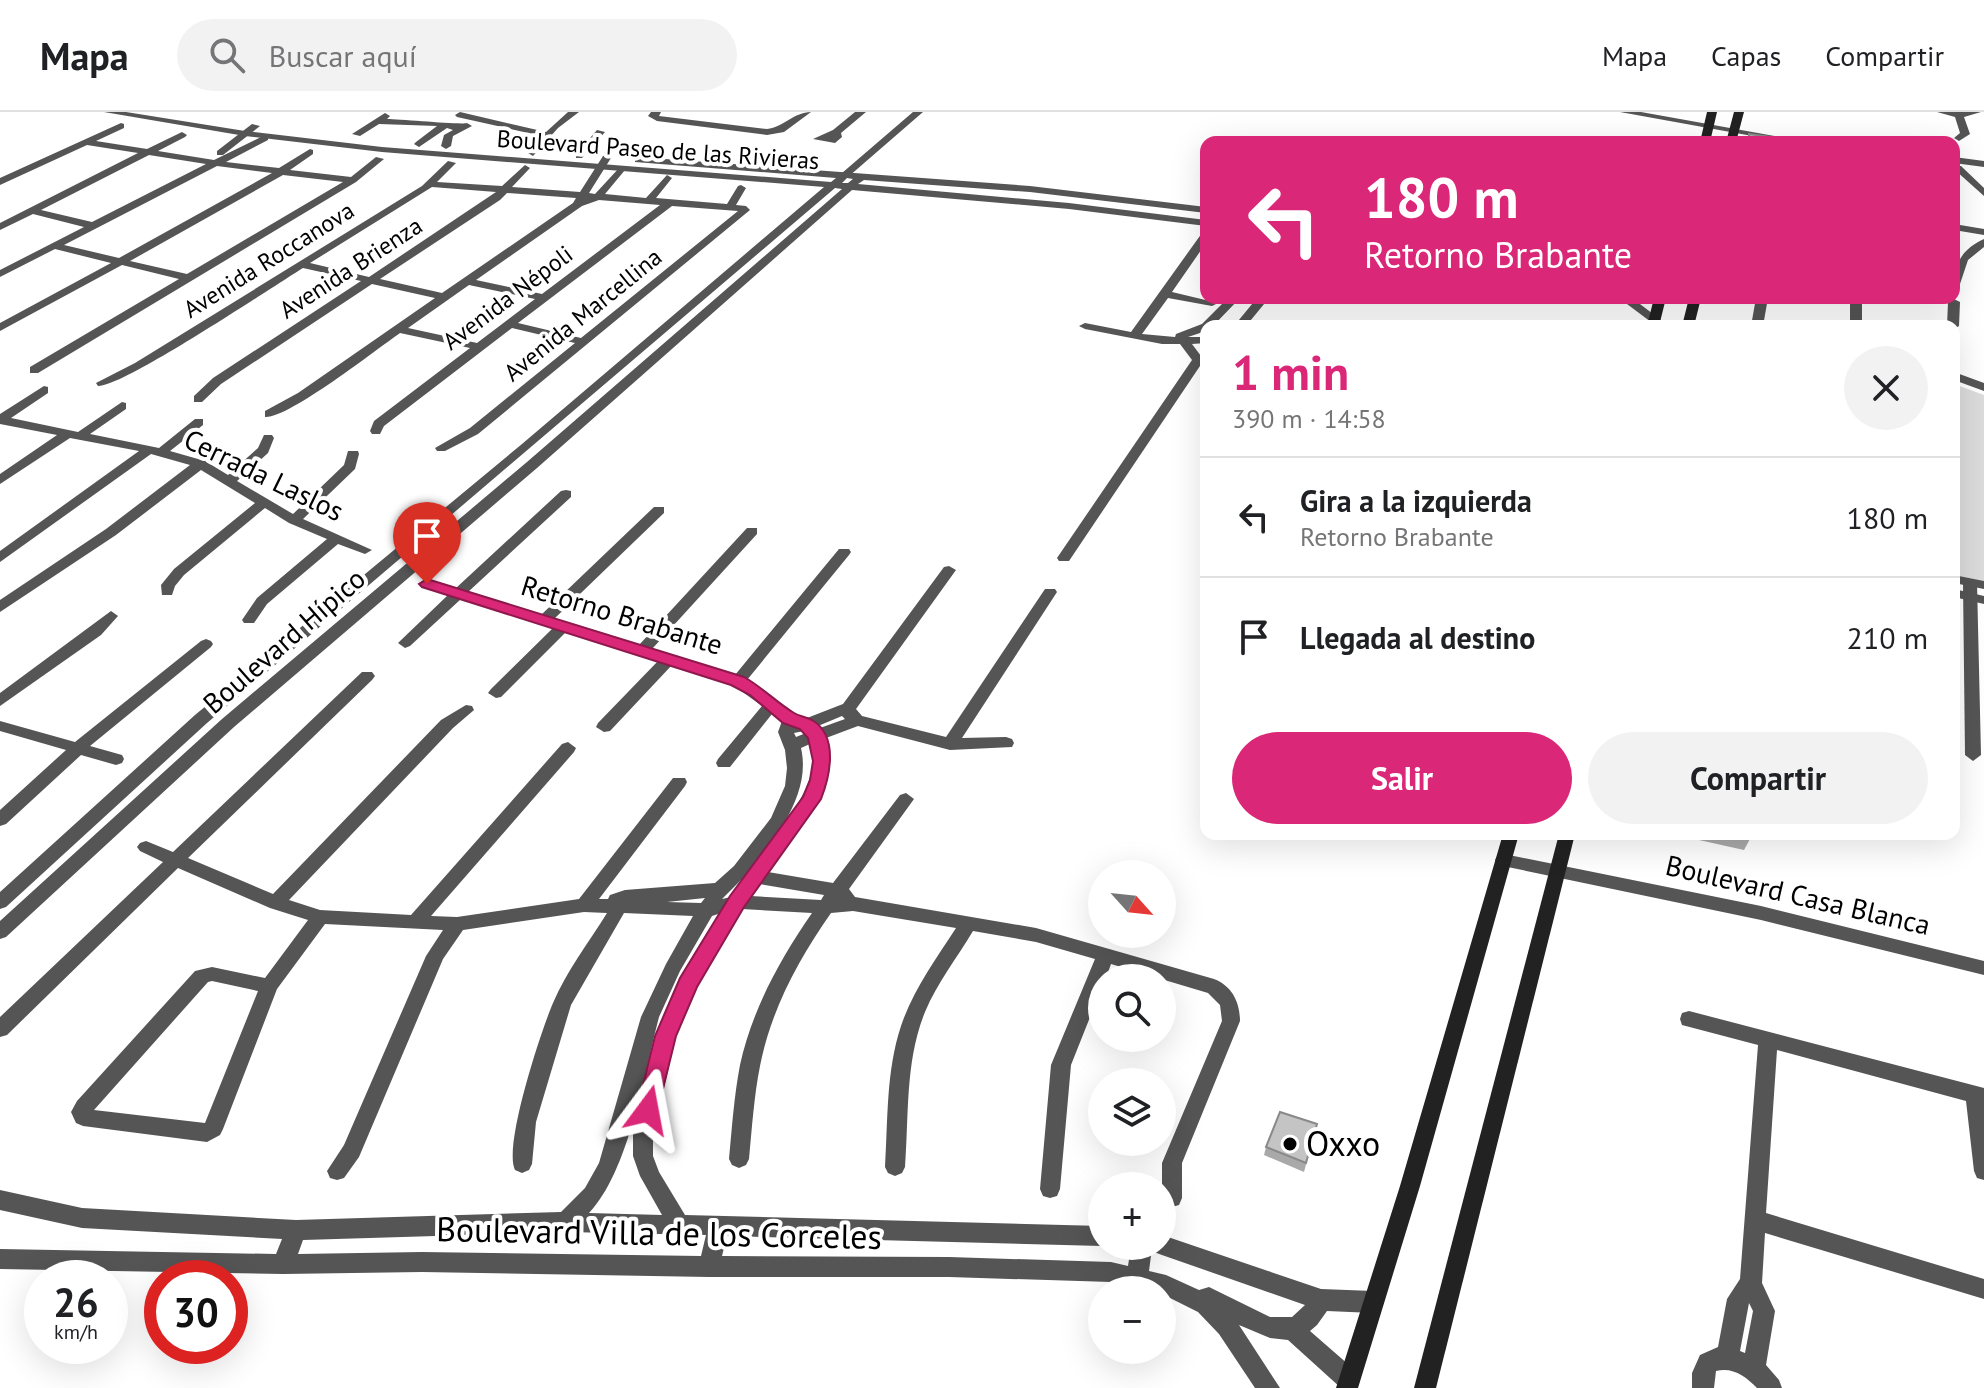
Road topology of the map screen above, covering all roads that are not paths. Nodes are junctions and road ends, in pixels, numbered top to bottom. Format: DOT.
graph roads {
  1 [pos="109,112"];
  2 [pos="167,112"];
  3 [pos="391,112"];
  4 [pos="494,112"];
  5 [pos="574,112"];
  6 [pos="656,112"];
  7 [pos="806,112"];
  8 [pos="861,112"];
  9 [pos="918,112"];
  10 [pos="1625,112"];
  11 [pos="1712,112"];
  12 [pos="1739,112"];
  13 [pos="1942,112"];
  14 [pos="1976,112"];
  15 [pos="462,114"];
  16 [pos="1959,115"];
  17 [pos="479,119"];
  18 [pos="378,121"];
  19 [pos="446,124"];
  20 [pos="121,126"];
  21 [pos="255,126"];
  22 [pos="1709,128"];
  23 [pos="460,129"];
  24 [pos="600,132"];
  25 [pos="836,132"];
  26 [pos="434,133"];
  27 [pos="182,135"];
  28 [pos="242,135"];
  29 [pos="548,135"];
  30 [pos="1707,136"];
  31 [pos="1729,136"];
  32 [pos="1732,136"];
  33 [pos="360,137"];
  34 [pos="1960,137"];
  35 [pos="265,138"];
  36 [pos="448,141"];
  37 [pos="86,142"];
  38 [pos="419,144"];
  39 [pos="353,149"];
  40 [pos="147,152"];
  41 [pos="310,152"];
  42 [pos="533,153"];
  43 [pos="579,156"];
  44 [pos="606,158"];
  45 [pos="379,159"];
  46 [pos="451,163"];
  47 [pos="211,164"];
  48 [pos="1960,164"];
  49 [pos="1984,164"];
  50 [pos="525,168"];
  51 [pos="598,168"];
  52 [pos="1960,168"];
  53 [pos="620,170"];
  54 [pos="281,172"];
  55 [pos="667,178"];
  56 [pos="353,180"];
  57 [pos="0,182"];
  58 [pos="843,182"];
  59 [pos="431,184"];
  60 [pos="741,188"];
  61 [pos="505,190"];
  62 [pos="1984,193"];
  63 [pos="598,197"];
  64 [pos="580,200"];
  65 [pos="649,201"];
  66 [pos="670,202"];
  67 [pos="736,207"];
  68 [pos="1200,209"];
  69 [pos="33,211"];
  70 [pos="1200,222"];
  71 [pos="94,226"];
  72 [pos="0,227"];
  73 [pos="1960,228"];
  74 [pos="1984,232"];
  75 [pos="1984,242"];
  76 [pos="1200,244"];
  77 [pos="54,246"];
  78 [pos="119,262"];
  79 [pos="303,265"];
  80 [pos="1960,268"];
  81 [pos="3,271"];
  82 [pos="189,278"];
  83 [pos="373,281"];
  84 [pos="467,281"];
  85 [pos="1165,294"];
  86 [pos="444,297"];
  87 [pos="544,298"];
  88 [pos="1200,301"];
  89 [pos="1228,304"];
  90 [pos="1258,304"];
  91 [pos="1632,304"];
  92 [pos="1213,320"];
  93 [pos="1245,320"];
  94 [pos="1651,320"];
  95 [pos="510,324"];
  96 [pos="1085,326"];
  97 [pos="0,328"];
  98 [pos="399,329"];
  99 [pos="1200,329"];
  100 [pos="1134,336"];
  101 [pos="1200,341"];
  102 [pos="585,342"];
  103 [pos="1184,342"];
  104 [pos="479,347"];
  105 [pos="34,370"];
  106 [pos="1960,378"];
  107 [pos="102,383"];
  108 [pos="1984,387"];
  109 [pos="44,390"];
  110 [pos="198,399"];
  111 [pos="122,406"];
  112 [pos="269,414"];
  113 [pos="0,420"];
  114 [pos="199,422"];
  115 [pos="376,431"];
  116 [pos="74,434"];
  117 [pos="268,438"];
  118 [pos="441,448"];
  119 [pos="155,451"];
  120 [pos="353,454"];
  121 [pos="200,464"];
  122 [pos="0,480"];
  123 [pos="230,480"];
  124 [pos="566,494"];
  125 [pos="264,502"];
  126 [pos="659,510"];
  127 [pos="294,520"];
  128 [pos="752,531"];
  129 [pos="337,538"];
  130 [pos="365,550"];
  131 [pos="844,552"];
  132 [pos="0,558"];
  133 [pos="1064,558"];
  134 [pos="949,570"];
  135 [pos="370,579"];
  136 [pos="390,584"];
  137 [pos="427,584"];
  138 [pos="1977,591"];
  139 [pos="167,592"];
  140 [pos="1050,592"];
  141 [pos="457,594"];
  142 [pos="0,607"];
  143 [pos="111,616"];
  144 [pos="249,620"];
  145 [pos="544,620"];
  146 [pos="564,626"];
  147 [pos="405,643"];
  148 [pos="206,644"];
  149 [pos="642,651"];
  150 [pos="669,659"];
  151 [pos="367,676"];
  152 [pos="738,681"];
  153 [pos="496,693"];
  154 [pos="0,701"];
  155 [pos="772,704"];
  156 [pos="466,710"];
  157 [pos="852,714"];
  158 [pos="0,726"];
  159 [pos="604,727"];
  160 [pos="799,731"];
  161 [pos="1006,743"];
  162 [pos="950,744"];
  163 [pos="79,747"];
  164 [pos="568,748"];
  165 [pos="1973,755"];
  166 [pos="116,759"];
  167 [pos="724,763"];
  168 [pos="679,782"];
  169 [pos="906,799"];
  170 [pos="0,820"];
  171 [pos="1509,840"];
  172 [pos="1566,840"];
  173 [pos="146,847"];
  174 [pos="173,860"];
  175 [pos="1504,860"];
  176 [pos="1558,871"];
  177 [pos="755,877"];
  178 [pos="718,891"];
  179 [pos="840,901"];
  180 [pos="0,902"];
  181 [pos="737,902"];
  182 [pos="276,903"];
  183 [pos="607,904"];
  184 [pos="709,910"];
  185 [pos="320,917"];
  186 [pos="417,920"];
  187 [pos="969,923"];
  188 [pos="457,924"];
  189 [pos="0,932"];
  190 [pos="1105,957"];
  191 [pos="1984,968"];
  192 [pos="269,986"];
  193 [pos="1689,1019"];
  194 [pos="0,1029"];
  195 [pos="1768,1041"];
  196 [pos="1980,1096"];
  197 [pos="739,1159"];
  198 [pos="522,1164"];
  199 [pos="895,1167"];
  200 [pos="337,1171"];
  201 [pos="1984,1171"];
  202 [pos="1172,1172"];
  203 [pos="1050,1189"];
  204 [pos="0,1200"];
  205 [pos="1756,1220"];
  206 [pos="566,1222"];
  207 [pos="679,1224"];
  208 [pos="719,1226"];
  209 [pos="296,1230"];
  210 [pos="1088,1236"];
  211 [pos="1176,1250"];
  212 [pos="0,1259"];
  213 [pos="283,1264"];
  214 [pos="709,1267"];
  215 [pos="1130,1276"];
  216 [pos="1751,1283"];
  217 [pos="1984,1289"];
  218 [pos="1176,1290"];
  219 [pos="1198,1300"];
  220 [pos="1321,1300"];
  221 [pos="1373,1302"];
  222 [pos="1294,1331"];
  223 [pos="1727,1358"];
  224 [pos="1769,1381"];
  225 [pos="1348,1384"];
  226 [pos="1269,1388"];
  227 [pos="1425,1388"];
  228 [pos="1703,1388"];
  1 -- 28 [label="street, Boulevard Paseo de las Rivieras"];
  2 -- 21 [label="street, Boulevard Paseo de las Rivieras"];
  3 -- 18 [label="street"];
  4 -- 17 [label="street"];
  5 -- 29 [label="street"];
  6 -- 7 [label="street"];
  8 -- 25 [label="street"];
  9 -- 58 [label="street"];
  10 -- 22 [label="street"];
  11 -- 22 [label="main road"];
  12 -- 32 [label="main road"];
  13 -- 16 [label="street"];
  14 -- 16 [label="street"];
  15 -- 17 [label="street"];
  15 -- 19 [label="street"];
  16 -- 34 [label="street"];
  17 -- 23 [label="street"];
  17 -- 29 [label="street"];
  18 -- 19 [label="street"];
  18 -- 33 [label="street"];
  19 -- 23 [label="street"];
  19 -- 26 [label="street"];
  20 -- 37 [label="street"];
  21 -- 28 [label="street"];
  21 -- 33 [label="street, Boulevard Paseo de las Rivieras"];
  22 -- 30 [label="main road"];
  22 -- 31 [label="street"];
  23 -- 36 [label="street"];
  24 -- 43 [label="street"];
  26 -- 36 [label="street"];
  26 -- 38 [label="street"];
  27 -- 40 [label="street"];
  28 -- 35 [label="street, Boulevard Paseo de las Rivieras"];
  28 -- 47 [label="street"];
  29 -- 42 [label="street"];
  33 -- 38 [label="street, Boulevard Paseo de las Rivieras"];
  33 -- 39 [label="street"];
  35 -- 39 [label="street, Boulevard Paseo de las Rivieras"];
  35 -- 47 [label="street"];
  36 -- 38 [label="street, Boulevard Paseo de las Rivieras"];
  36 -- 42 [label="street, Boulevard Paseo de las Rivieras"];
  37 -- 40 [label="street"];
  37 -- 57 [label="street"];
  39 -- 51 [label="street, Boulevard Paseo de las Rivieras"];
  40 -- 47 [label="street"];
  40 -- 69 [label="street"];
  41 -- 54 [label="street"];
  42 -- 43 [label="street, Boulevard Paseo de las Rivieras"];
  43 -- 44 [label="street, Boulevard Paseo de las Rivieras"];
  44 -- 51 [label="street"];
  44 -- 58 [label="street, Boulevard Paseo de las Rivieras"];
  45 -- 56 [label="street"];
  46 -- 59 [label="street, Avenida Roccanova"];
  47 -- 54 [label="street"];
  47 -- 71 [label="street"];
  48 -- 49 [label="street"];
  50 -- 61 [label="street, Avenida Brienza"];
  51 -- 53 [label="street, Boulevard Paseo de las Rivieras"];
  51 -- 64 [label="street"];
  52 -- 62 [label="street"];
  53 -- 58 [label="street, Boulevard Paseo de las Rivieras"];
  53 -- 63 [label="street"];
  54 -- 56 [label="street"];
  54 -- 78 [label="street"];
  55 -- 65 [label="street"];
  56 -- 82 [label="street"];
  58 -- 68 [label="street, Boulevard Hípico"];
  58 -- 70 [label="street, Boulevard Paseo de las Rivieras"];
  58 -- 135 [label="street, Boulevard Hípico"];
  58 -- 136 [label="street, Boulevard Hípico"];
  59 -- 61 [label="street"];
  59 -- 79 [label="street, Avenida Roccanova"];
  60 -- 67 [label="street, Avenida Marcellina"];
  61 -- 64 [label="street"];
  61 -- 83 [label="street, Avenida Brienza"];
  63 -- 64 [label="street"];
  63 -- 65 [label="street"];
  64 -- 84 [label="street"];
  65 -- 66 [label="street"];
  66 -- 67 [label="street"];
  66 -- 87 [label="street, Avenida Népoli"];
  67 -- 102 [label="street, Avenida Marcellina"];
  69 -- 71 [label="street"];
  69 -- 72 [label="street"];
  71 -- 77 [label="street"];
  73 -- 74 [label="street"];
  75 -- 80 [label="street"];
  76 -- 85 [label="street"];
  77 -- 78 [label="street"];
  77 -- 81 [label="street"];
  78 -- 82 [label="street"];
  78 -- 97 [label="street"];
  79 -- 83 [label="street"];
  79 -- 107 [label="street, Avenida Roccanova"];
  82 -- 105 [label="street"];
  83 -- 86 [label="street"];
  83 -- 110 [label="street, Avenida Brienza"];
  84 -- 86 [label="street"];
  84 -- 87 [label="street"];
  85 -- 88 [label="street"];
  85 -- 100 [label="street"];
  86 -- 98 [label="street"];
  87 -- 95 [label="street, Avenida Népoli"];
  89 -- 92 [label="street"];
  90 -- 93 [label="street"];
  91 -- 94 [label="street"];
  95 -- 102 [label="street"];
  95 -- 104 [label="street, Avenida Népoli"];
  96 -- 100 [label="street"];
  98 -- 104 [label="street"];
  98 -- 112 [label="street"];
  99 -- 103 [label="street"];
  100 -- 103 [label="street"];
  101 -- 103 [label="street"];
  102 -- 118 [label="street, Avenida Marcellina"];
  103 -- 133 [label="street"];
  104 -- 115 [label="street, Avenida Népoli"];
  106 -- 108 [label="street"];
  109 -- 113 [label="street"];
  111 -- 116 [label="street"];
  113 -- 116 [label="street, Cerrada Laslos"];
  114 -- 119 [label="street"];
  116 -- 119 [label="street, Cerrada Laslos"];
  116 -- 122 [label="street"];
  117 -- 123 [label="street"];
  119 -- 121 [label="street, Cerrada Laslos"];
  119 -- 132 [label="street"];
  120 -- 127 [label="street"];
  121 -- 123 [label="street, Cerrada Laslos"];
  121 -- 142 [label="street"];
  123 -- 125 [label="street, Cerrada Laslos"];
  124 -- 141 [label="street"];
  125 -- 127 [label="street, Cerrada Laslos"];
  125 -- 139 [label="street"];
  126 -- 145 [label="street"];
  127 -- 129 [label="street, Cerrada Laslos"];
  128 -- 149 [label="street"];
  129 -- 130 [label="street, Cerrada Laslos"];
  129 -- 144 [label="street"];
  131 -- 152 [label="street"];
  134 -- 157 [label="street"];
  135 -- 136 [label="street"];
  135 -- 180 [label="street, Boulevard Hípico"];
  136 -- 189 [label="street, Boulevard Hípico"];
  137 -- 141 [label="street, Retorno Brabante"];
  138 -- 165 [label="street"];
  140 -- 162 [label="street"];
  141 -- 145 [label="street, Retorno Brabante"];
  141 -- 147 [label="street"];
  143 -- 154 [label="street"];
  145 -- 146 [label="street, Retorno Brabante"];
  146 -- 149 [label="street, Retorno Brabante"];
  146 -- 153 [label="street"];
  148 -- 163 [label="street"];
  149 -- 150 [label="street, Retorno Brabante"];
  150 -- 152 [label="street, Retorno Brabante"];
  150 -- 159 [label="street"];
  151 -- 174 [label="street"];
  152 -- 155 [label="street, Retorno Brabante"];
  155 -- 160 [label="street, Retorno Brabante"];
  155 -- 167 [label="street"];
  156 -- 182 [label="street"];
  157 -- 160 [label="street"];
  157 -- 162 [label="street"];
  158 -- 163 [label="street"];
  160 -- 177 [label="street"];
  160 -- 178 [label="street"];
  161 -- 162 [label="street"];
  163 -- 166 [label="street"];
  163 -- 170 [label="street"];
  164 -- 186 [label="street"];
  168 -- 183 [label="street"];
  169 -- 179 [label="street"];
  171 -- 175 [label="main road"];
  172 -- 176 [label="main road"];
  173 -- 174 [label="street"];
  174 -- 182 [label="street"];
  174 -- 194 [label="street"];
  175 -- 176 [label="street, Boulevard Casa Blanca"];
  175 -- 221 [label="main road"];
  176 -- 191 [label="street, Boulevard Casa Blanca"];
  176 -- 227 [label="main road"];
  177 -- 178 [label="street"];
  177 -- 179 [label="street"];
  177 -- 181 [label="street"];
  178 -- 183 [label="street"];
  178 -- 184 [label="street"];
  179 -- 181 [label="street"];
  179 -- 187 [label="street"];
  179 -- 197 [label="street"];
  181 -- 184 [label="street"];
  181 -- 207 [label="street"];
  182 -- 185 [label="street"];
  183 -- 184 [label="street"];
  183 -- 188 [label="street"];
  183 -- 198 [label="street"];
  184 -- 206 [label="street"];
  185 -- 186 [label="street"];
  185 -- 192 [label="street"];
  186 -- 188 [label="street"];
  187 -- 190 [label="street"];
  187 -- 199 [label="street"];
  188 -- 200 [label="street"];
  190 -- 202 [label="street"];
  190 -- 203 [label="street"];
  192 -- 192 [label="street"];
  193 -- 195 [label="street"];
  195 -- 196 [label="street"];
  195 -- 205 [label="street"];
  196 -- 201 [label="street"];
  204 -- 209 [label="street, Boulevard Villa de los Corceles"];
  205 -- 216 [label="street"];
  205 -- 217 [label="street"];
  206 -- 207 [label="street, Boulevard Villa de los Corceles"];
  206 -- 209 [label="street, Boulevard Villa de los Corceles"];
  207 -- 208 [label="street, Boulevard Villa de los Corceles"];
  208 -- 210 [label="street, Boulevard Villa de los Corceles"];
  208 -- 214 [label="street"];
  209 -- 213 [label="street"];
  211 -- 220 [label="street"];
  212 -- 213 [label="street, Boulevard Villa de los Corceles"];
  213 -- 214 [label="street, Boulevard Villa de los Corceles"];
  214 -- 215 [label="street, Boulevard Villa de los Corceles"];
  216 -- 223 [label="street"];
  216 -- 224 [label="street"];
  218 -- 219 [label="street, Boulevard Villa de los Corceles"];
  219 -- 222 [label="street"];
  219 -- 226 [label="street, Boulevard Villa de los Corceles"];
  220 -- 221 [label="street"];
  220 -- 222 [label="street"];
  221 -- 225 [label="main road"];
  222 -- 225 [label="street"];
  223 -- 224 [label="street"];
  223 -- 228 [label="street"];
}
